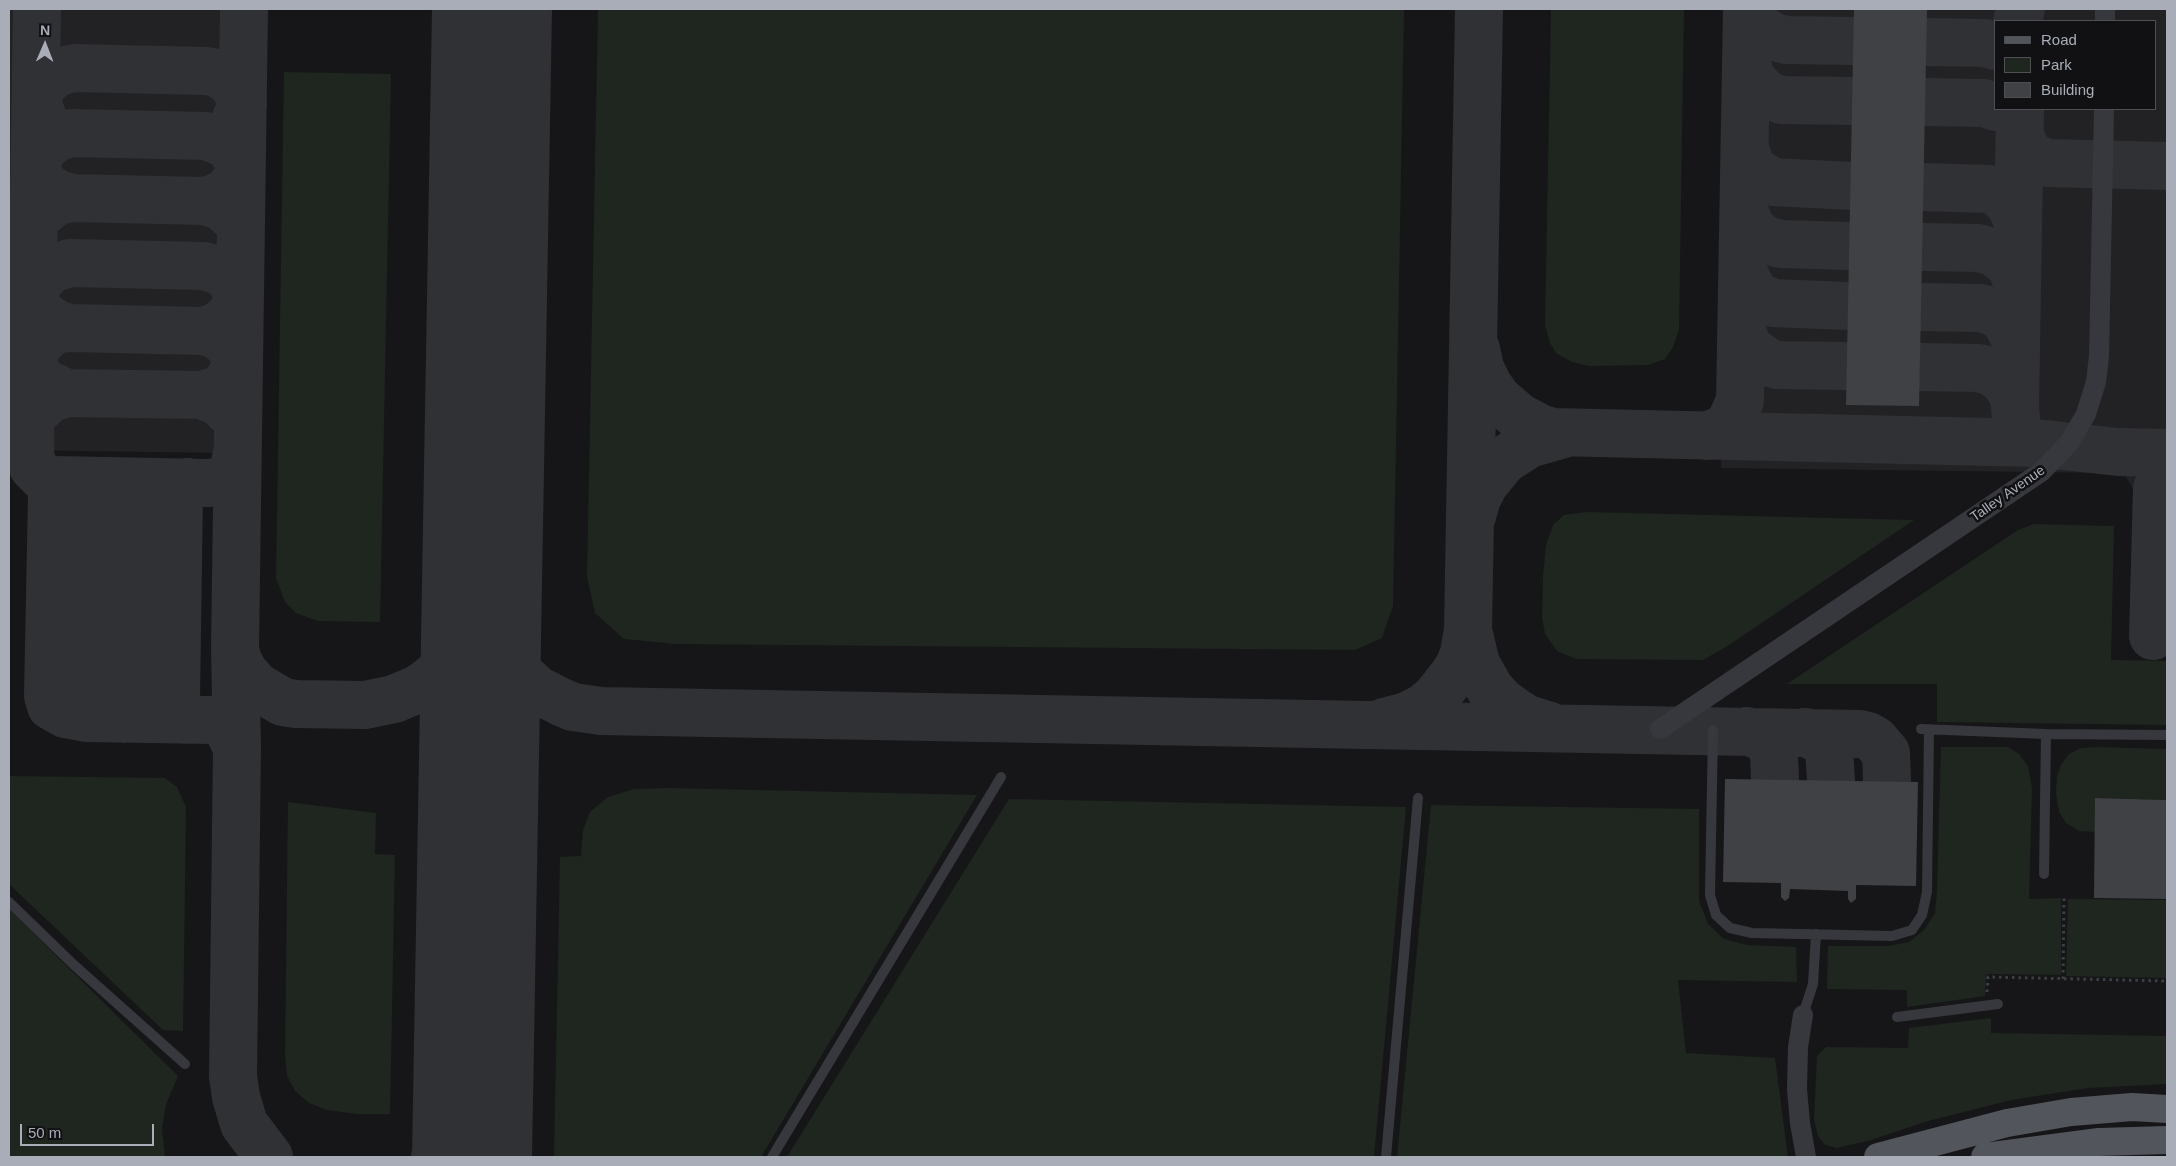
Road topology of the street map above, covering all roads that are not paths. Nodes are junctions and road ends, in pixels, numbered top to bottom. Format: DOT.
graph roads {
  1 [pos="2104,110"];
  2 [pos="1660,729"];
  3 [pos="1713,730"];
  4 [pos="2046,734"];
  5 [pos="2167,735"];
  6 [pos="1001,777"];
  7 [pos="1418,798"];
  8 [pos="2044,874"];
  9 [pos="9,902"];
  10 [pos="1816,934"];
  11 [pos="1998,1004"];
  12 [pos="1803,1015"];
  13 [pos="1898,1017"];
  14 [pos="186,1064"];
  15 [pos="2167,1110"];
  16 [pos="2167,1140"];
  17 [pos="772,1157"];
  18 [pos="1386,1157"];
  19 [pos="1806,1157"];
  20 [pos="1878,1157"];
  21 [pos="1985,1157"];
  1 -- 2 [label="street, Talley Avenue"];
  3 -- 10 [label="lane"];
  4 -- 5 [label="lane"];
  4 -- 8 [label="lane"];
  4 -- 10 [label="lane"];
  6 -- 17 [label="lane"];
  7 -- 18 [label="lane"];
  9 -- 14 [label="lane"];
  10 -- 12 [label="lane"];
  11 -- 13 [label="lane"];
  12 -- 19 [label="street"];
  15 -- 20 [label="main road"];
  16 -- 21 [label="main road"];
}
